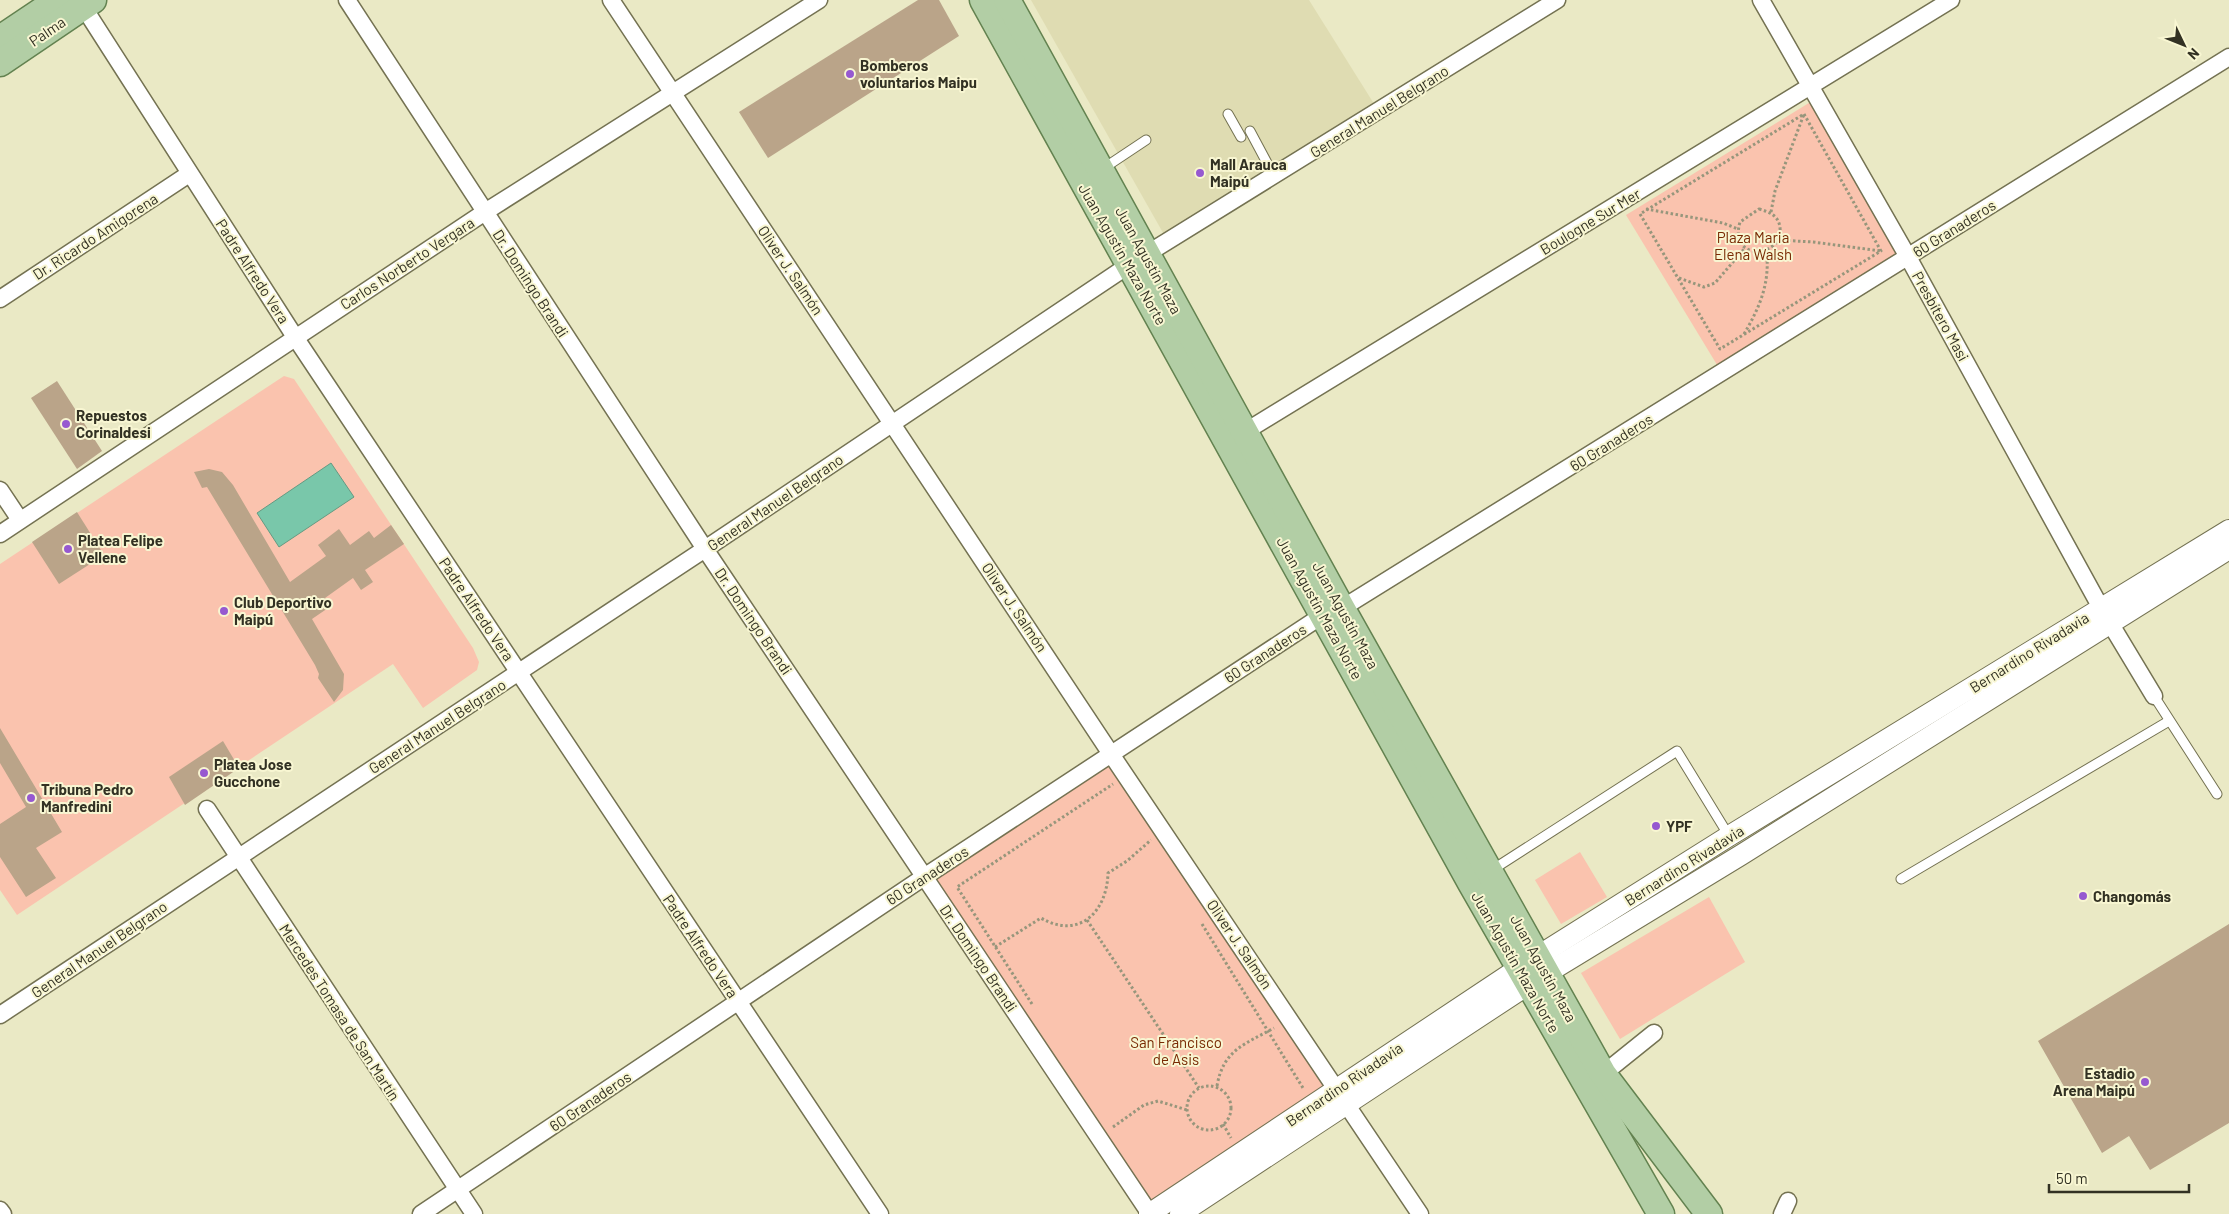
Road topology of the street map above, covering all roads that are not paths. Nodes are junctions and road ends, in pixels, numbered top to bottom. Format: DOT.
graph roads {
  1 [pos="58,0"];
  2 [pos="347,0"];
  3 [pos="611,0"];
  4 [pos="819,0"];
  5 [pos="983,0"];
  6 [pos="1007,0"];
  7 [pos="1556,0"];
  8 [pos="1760,0"];
  9 [pos="1951,0"];
  10 [pos="85,2"];
  11 [pos="0,39"];
  12 [pos="2229,57"];
  13 [pos="0,62"];
  14 [pos="1811,86"];
  15 [pos="673,92"];
  16 [pos="1228,114"];
  17 [pos="1250,131"];
  18 [pos="1241,137"];
  19 [pos="1146,140"];
  20 [pos="1099,171"];
  21 [pos="189,174"];
  22 [pos="1274,176"];
  23 [pos="485,212"];
  24 [pos="1908,256"];
  25 [pos="1138,259"];
  26 [pos="0,299"];
  27 [pos="295,336"];
  28 [pos="893,423"];
  29 [pos="1237,436"];
  30 [pos="0,490"];
  31 [pos="20,520"];
  32 [pos="2229,530"];
  33 [pos="0,534"];
  34 [pos="706,549"];
  35 [pos="2229,549"];
  36 [pos="1332,612"];
  37 [pos="2106,615"];
  38 [pos="519,672"];
  39 [pos="2154,696"];
  40 [pos="2170,721"];
  41 [pos="1111,754"];
  42 [pos="2217,794"];
  43 [pos="207,809"];
  44 [pos="1729,836"];
  45 [pos="1741,856"];
  46 [pos="238,857"];
  47 [pos="1490,871"];
  48 [pos="924,877"];
  49 [pos="1901,879"];
  50 [pos="1533,971"];
  51 [pos="738,1001"];
  52 [pos="0,1015"];
  53 [pos="1654,1032"];
  54 [pos="1603,1074"];
  55 [pos="1342,1097"];
  56 [pos="1620,1142"];
  57 [pos="458,1190"];
  58 [pos="0,1210"];
  59 [pos="3,1214"];
  60 [pos="421,1214"];
  61 [pos="474,1214"];
  62 [pos="880,1214"];
  63 [pos="1150,1214"];
  64 [pos="1180,1214"];
  65 [pos="1420,1214"];
  66 [pos="1661,1214"];
  67 [pos="1673,1214"];
  68 [pos="1709,1214"];
  1 -- 11 [label="main road, Palma"];
  2 -- 23 [label="street, Dr. Domingo Brandi"];
  3 -- 15 [label="street, Oliver J. Salmón"];
  4 -- 15 [label="street, Carlos Norberto Vergara"];
  5 -- 25 [label="main road, Juan Agustín Maza Norte"];
  6 -- 20 [label="main road, Juan Agustín Maza"];
  7 -- 22 [label="street, General Manuel Belgrano"];
  8 -- 14 [label="street, Presbítero Masi"];
  9 -- 14 [label="street, Boulogne Sur Mer"];
  10 -- 13 [label="main road, Palma"];
  10 -- 21 [label="street, Padre Alfredo Vera"];
  12 -- 24 [label="street, 60 Granaderos"];
  14 -- 24 [label="street, Presbítero Masi"];
  14 -- 29 [label="street, Boulogne Sur Mer"];
  15 -- 23 [label="street, Carlos Norberto Vergara"];
  15 -- 28 [label="street, Oliver J. Salmón"];
  16 -- 18 [label="lane"];
  17 -- 22 [label="lane"];
  19 -- 20 [label="lane"];
  20 -- 25 [label="main road, Juan Agustín Maza"];
  21 -- 26 [label="street, Dr. Ricardo Amigorena"];
  21 -- 27 [label="street, Padre Alfredo Vera"];
  22 -- 25 [label="street, General Manuel Belgrano"];
  23 -- 27 [label="street, Carlos Norberto Vergara"];
  23 -- 34 [label="street, Dr. Domingo Brandi"];
  24 -- 36 [label="street, 60 Granaderos"];
  24 -- 37 [label="street, Presbítero Masi"];
  25 -- 28 [label="street, General Manuel Belgrano"];
  25 -- 29 [label="main road, Juan Agustín Maza Norte"];
  27 -- 31 [label="street, Carlos Norberto Vergara"];
  27 -- 38 [label="street, Padre Alfredo Vera"];
  28 -- 34 [label="street, General Manuel Belgrano"];
  28 -- 41 [label="street, Oliver J. Salmón"];
  29 -- 36 [label="main road, Juan Agustín Maza Norte"];
  30 -- 31 [label="street"];
  31 -- 33 [label="street, Carlos Norberto Vergara"];
  32 -- 37 [label="street, Bernardino Rivadavia"];
  34 -- 38 [label="street, General Manuel Belgrano"];
  34 -- 48 [label="street, Dr. Domingo Brandi"];
  35 -- 37 [label="street, Bernardino Rivadavia"];
  36 -- 41 [label="street, 60 Granaderos"];
  36 -- 47 [label="main road, Juan Agustín Maza"];
  36 -- 50 [label="main road, Juan Agustín Maza Norte"];
  37 -- 39 [label="street, Presbítero Masi"];
  37 -- 44 [label="street, Bernardino Rivadavia"];
  37 -- 45 [label="street, Bernardino Rivadavia"];
  38 -- 46 [label="street, General Manuel Belgrano"];
  38 -- 51 [label="street, Padre Alfredo Vera"];
  39 -- 40 [label="lane"];
  40 -- 42 [label="lane"];
  40 -- 49 [label="lane"];
  41 -- 48 [label="street, 60 Granaderos"];
  41 -- 55 [label="street, Oliver J. Salmón"];
  43 -- 46 [label="street, Mercedes Tomasa de San Martín"];
  44 -- 45 [label="street"];
  44 -- 47 [label="lane"];
  44 -- 50 [label="street, Bernardino Rivadavia"];
  45 -- 50 [label="street, Bernardino Rivadavia"];
  46 -- 52 [label="street, General Manuel Belgrano"];
  46 -- 57 [label="street, Mercedes Tomasa de San Martín"];
  47 -- 50 [label="main road, Juan Agustín Maza"];
  48 -- 51 [label="street, 60 Granaderos"];
  48 -- 63 [label="street, Dr. Domingo Brandi"];
  50 -- 54 [label="main road, Juan Agustín Maza"];
  50 -- 55 [label="street, Bernardino Rivadavia"];
  50 -- 56 [label="main road, Juan Agustín Maza Norte"];
  51 -- 57 [label="street, 60 Granaderos"];
  51 -- 62 [label="street, Padre Alfredo Vera"];
  53 -- 54 [label="street"];
  54 -- 68 [label="main road, Juan Agustín Maza"];
  55 -- 63 [label="street, Bernardino Rivadavia"];
  55 -- 64 [label="street, Bernardino Rivadavia"];
  55 -- 65 [label="street, Oliver J. Salmón"];
  56 -- 66 [label="main road, Juan Agustín Maza Norte"];
  56 -- 67 [label="main road"];
  57 -- 60 [label="street, 60 Granaderos"];
  57 -- 61 [label="street, Mercedes Tomasa de San Martín"];
  58 -- 59 [label="street"];
}
